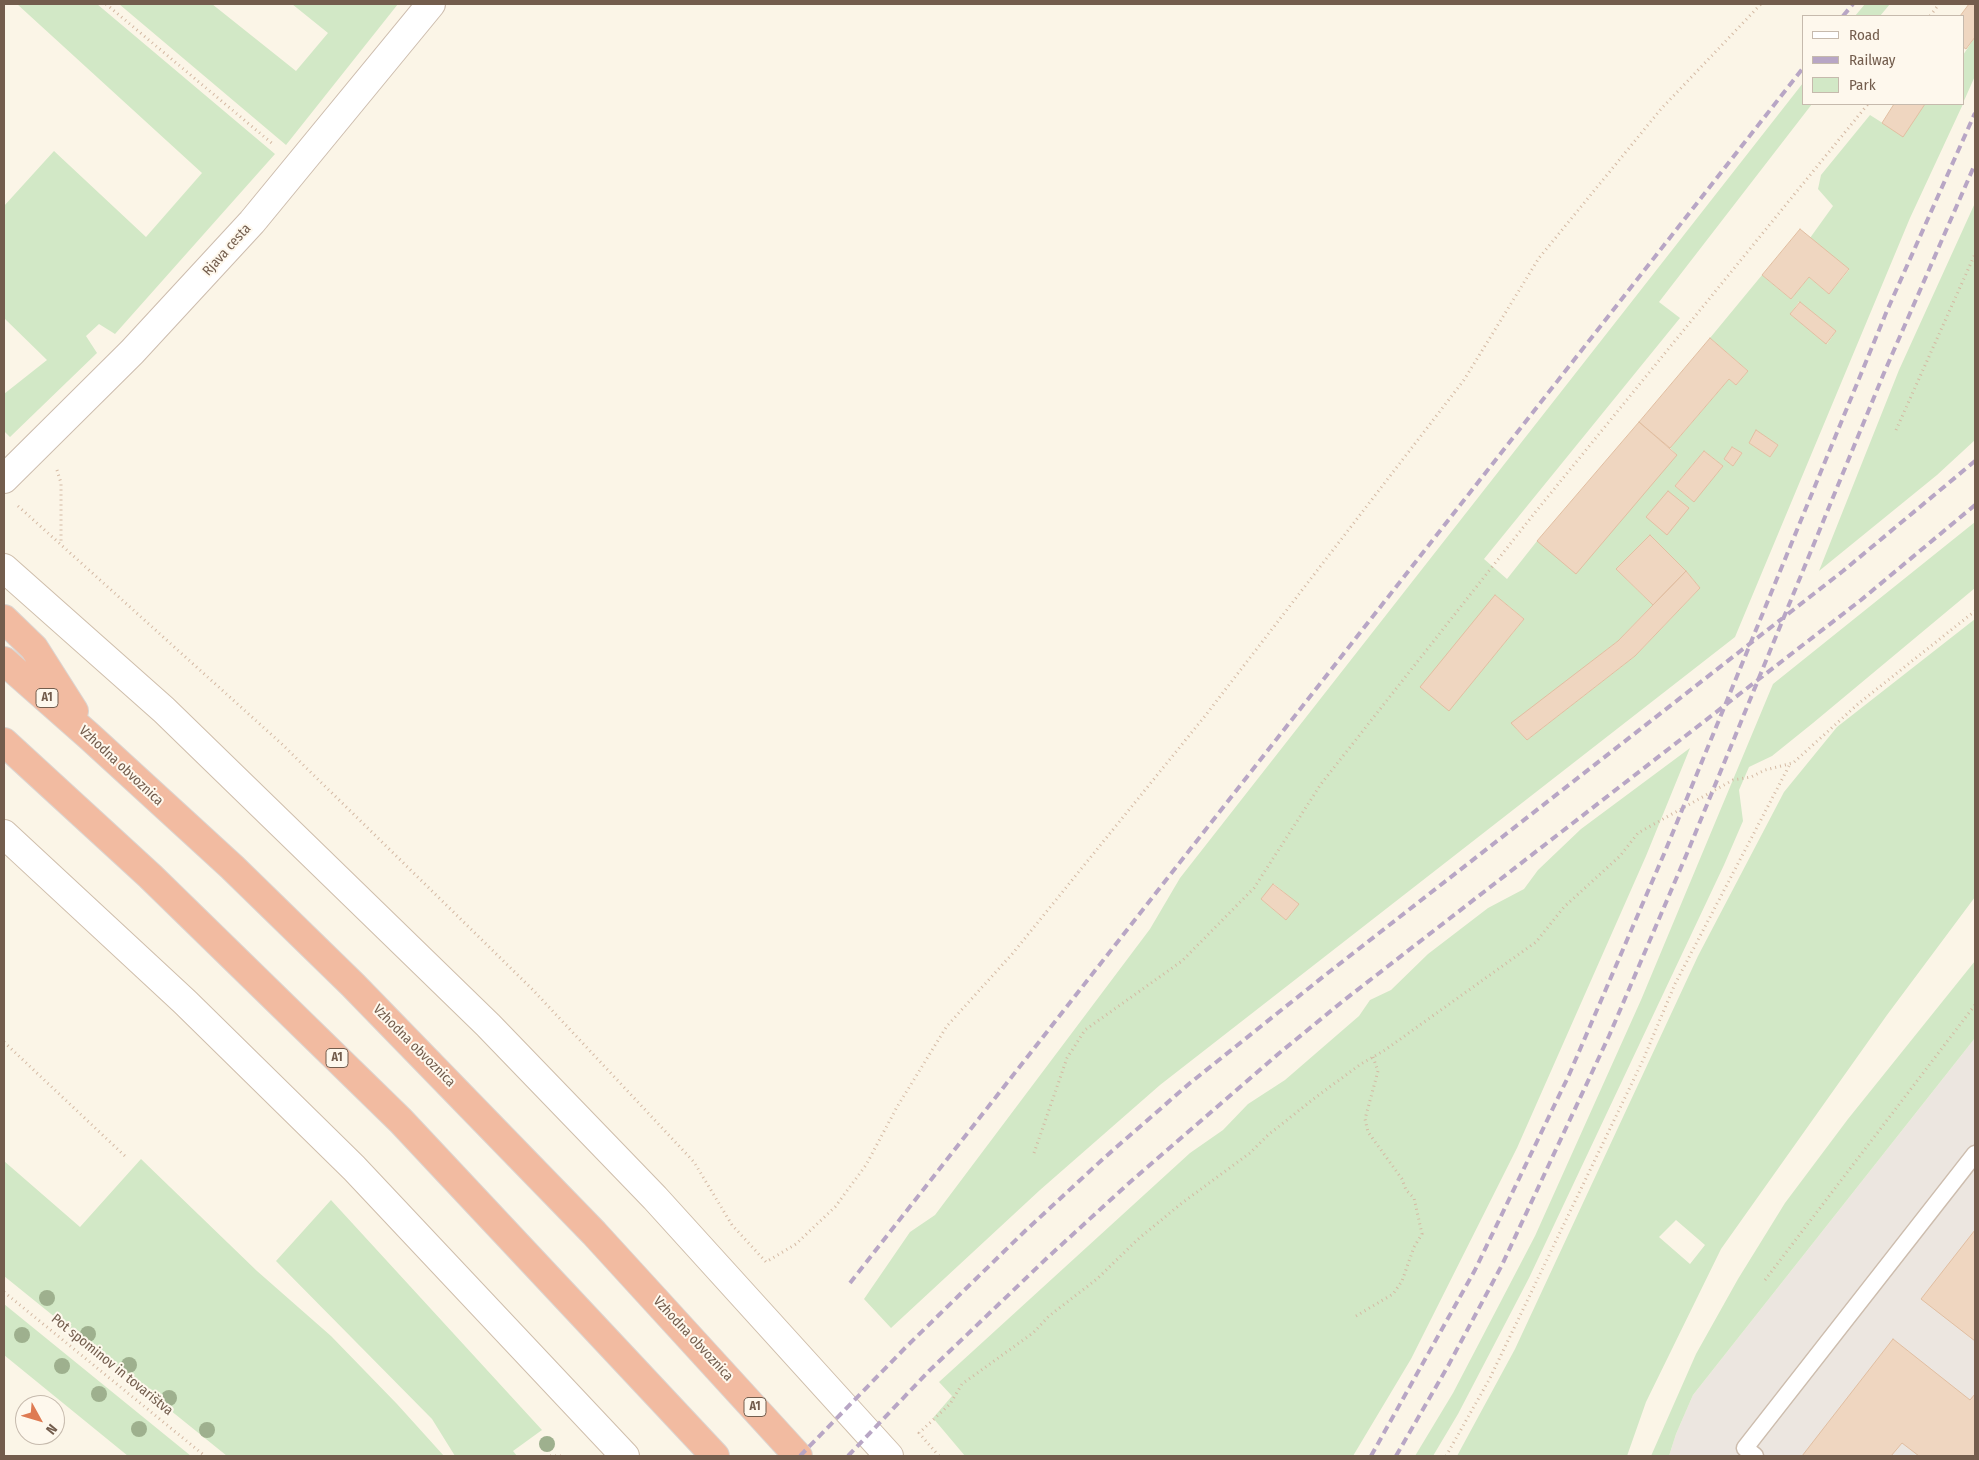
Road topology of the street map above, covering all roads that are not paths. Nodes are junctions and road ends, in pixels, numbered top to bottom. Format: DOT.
graph roads {
  1 [pos="431,4"];
  2 [pos="11,481"];
  3 [pos="4,568"];
  4 [pos="4,619"];
  5 [pos="4,661"];
  6 [pos="89,736"];
  7 [pos="8,748"];
  8 [pos="4,834"];
  9 [pos="1975,1154"];
  10 [pos="624,1456"];
  11 [pos="714,1456"];
  12 [pos="798,1456"];
  13 [pos="889,1456"];
  14 [pos="1755,1456"];
  1 -- 2 [label="main road, Rjava cesta"];
  3 -- 13 [label="main road"];
  4 -- 6 [label="highway"];
  5 -- 6 [label="highway, Vzhodna obvoznica / A1"];
  6 -- 12 [label="highway, Vzhodna obvoznica / A1"];
  7 -- 11 [label="highway, A1"];
  8 -- 10 [label="main road"];
  9 -- 14 [label="lane"];
}
